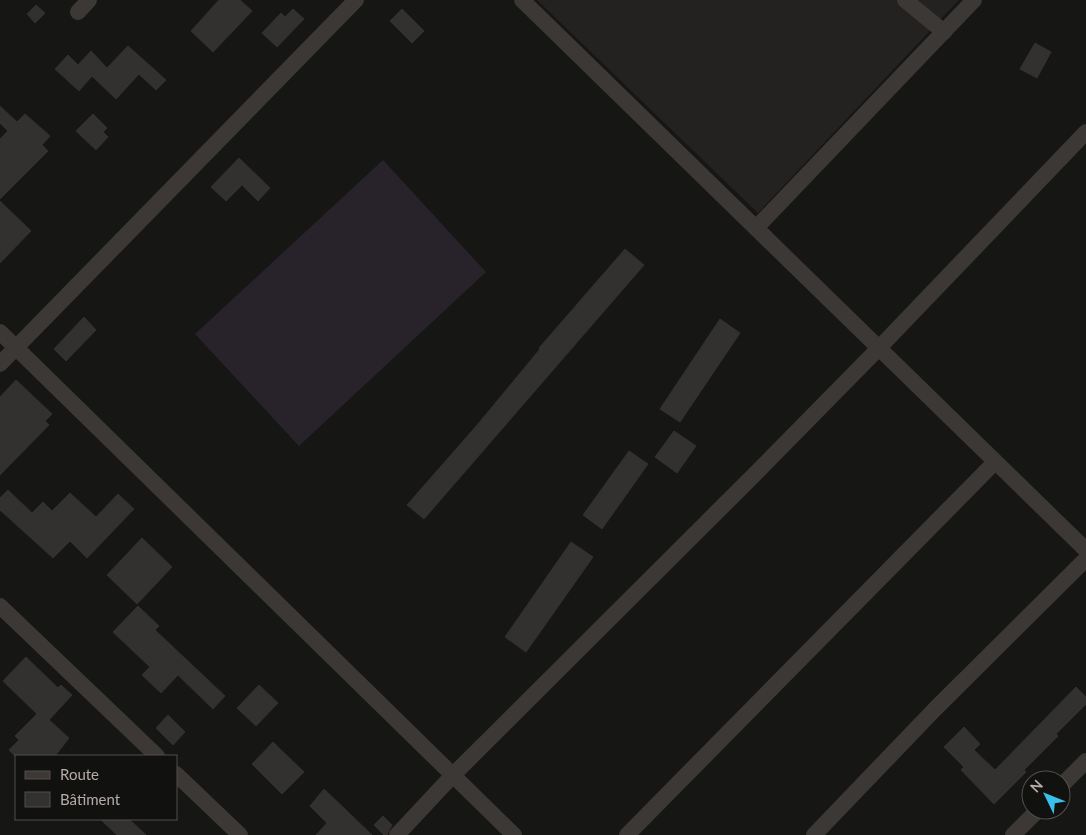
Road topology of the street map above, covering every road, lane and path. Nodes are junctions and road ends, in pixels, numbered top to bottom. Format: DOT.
graph roads {
  1 [pos="356,0"];
  2 [pos="522,0"];
  3 [pos="905,0"];
  4 [pos="974,0"];
  5 [pos="944,32"];
  6 [pos="1086,132"];
  7 [pos="756,228"];
  8 [pos="0,332"];
  9 [pos="16,348"];
  10 [pos="878,349"];
  11 [pos="0,364"];
  12 [pos="995,462"];
  13 [pos="1086,550"];
  14 [pos="1086,559"];
  15 [pos="0,606"];
  16 [pos="156,755"];
  17 [pos="1086,761"];
  18 [pos="178,776"];
  19 [pos="453,776"];
  20 [pos="1071,776"];
  21 [pos="1028,820"];
  22 [pos="240,835"];
  23 [pos="398,835"];
  24 [pos="514,835"];
  25 [pos="627,835"];
  26 [pos="814,835"];
  27 [pos="1013,835"];
  1 -- 9 [label="street"];
  2 -- 7 [label="street"];
  3 -- 5 [label="street"];
  4 -- 5 [label="street"];
  5 -- 7 [label="street"];
  6 -- 10 [label="street"];
  7 -- 10 [label="street"];
  8 -- 9 [label="street"];
  9 -- 11 [label="street"];
  9 -- 19 [label="street"];
  10 -- 12 [label="street"];
  10 -- 19 [label="street"];
  12 -- 13 [label="street"];
  12 -- 25 [label="street"];
  14 -- 26 [label="street"];
  15 -- 16 [label="street"];
  17 -- 20 [label="street"];
  18 -- 22 [label="street"];
  19 -- 23 [label="street"];
  19 -- 24 [label="street"];
  21 -- 27 [label="street"];
}
